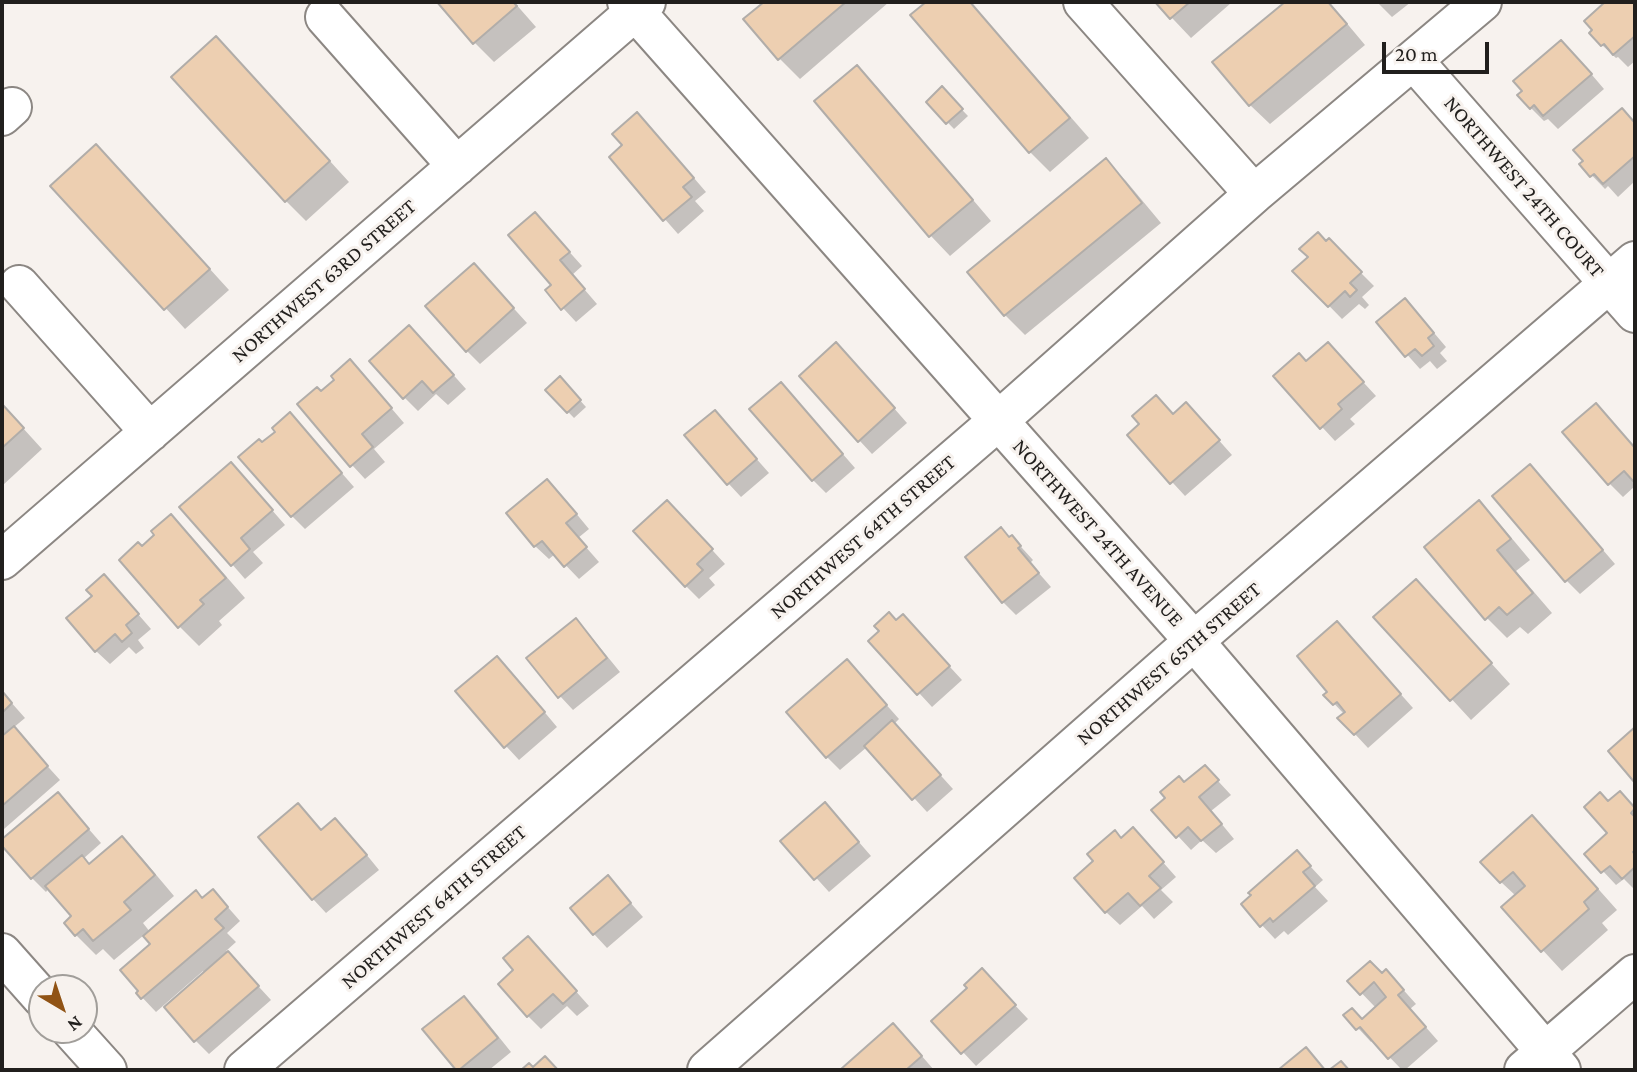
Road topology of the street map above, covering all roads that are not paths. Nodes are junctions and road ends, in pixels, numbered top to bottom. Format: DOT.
graph roads {
  1 [pos="1083,2"];
  2 [pos="1482,2"];
  3 [pos="636,5"];
  4 [pos="325,17"];
  5 [pos="1413,60"];
  6 [pos="457,166"];
  7 [pos="1254,194"];
  8 [pos="1622,273"];
  9 [pos="19,285"];
  10 [pos="1635,313"];
  11 [pos="998,421"];
  12 [pos="150,432"];
  13 [pos="2,560"];
  14 [pos="1194,641"];
  15 [pos="2,953"];
  16 [pos="1635,974"];
  17 [pos="28,982"];
  18 [pos="84,1044"];
  19 [pos="1543,1064"];
  20 [pos="107,1070"];
  21 [pos="244,1070"];
  22 [pos="707,1070"];
  1 -- 7 [label="street"];
  2 -- 5 [label="street, NORTHWEST 64TH STREET"];
  3 -- 6 [label="street, NORTHWEST 63RD STREET"];
  3 -- 11 [label="street, NORTHWEST 24TH AVENUE"];
  4 -- 6 [label="street"];
  5 -- 7 [label="street, NORTHWEST 64TH STREET"];
  5 -- 8 [label="street, NORTHWEST 24TH COURT"];
  6 -- 12 [label="street, NORTHWEST 63RD STREET"];
  7 -- 11 [label="street, NORTHWEST 64TH STREET"];
  8 -- 10 [label="street, NORTHWEST 24TH COURT"];
  8 -- 14 [label="street, NORTHWEST 65TH STREET"];
  9 -- 12 [label="street"];
  11 -- 14 [label="street, NORTHWEST 24TH AVENUE"];
  11 -- 21 [label="street, NORTHWEST 64TH STREET"];
  12 -- 13 [label="street, NORTHWEST 63RD STREET"];
  14 -- 19 [label="street, NORTHWEST 24TH AVENUE"];
  14 -- 22 [label="street, NORTHWEST 65TH STREET"];
  15 -- 17 [label="street"];
  16 -- 19 [label="street"];
  18 -- 20 [label="street"];
}
